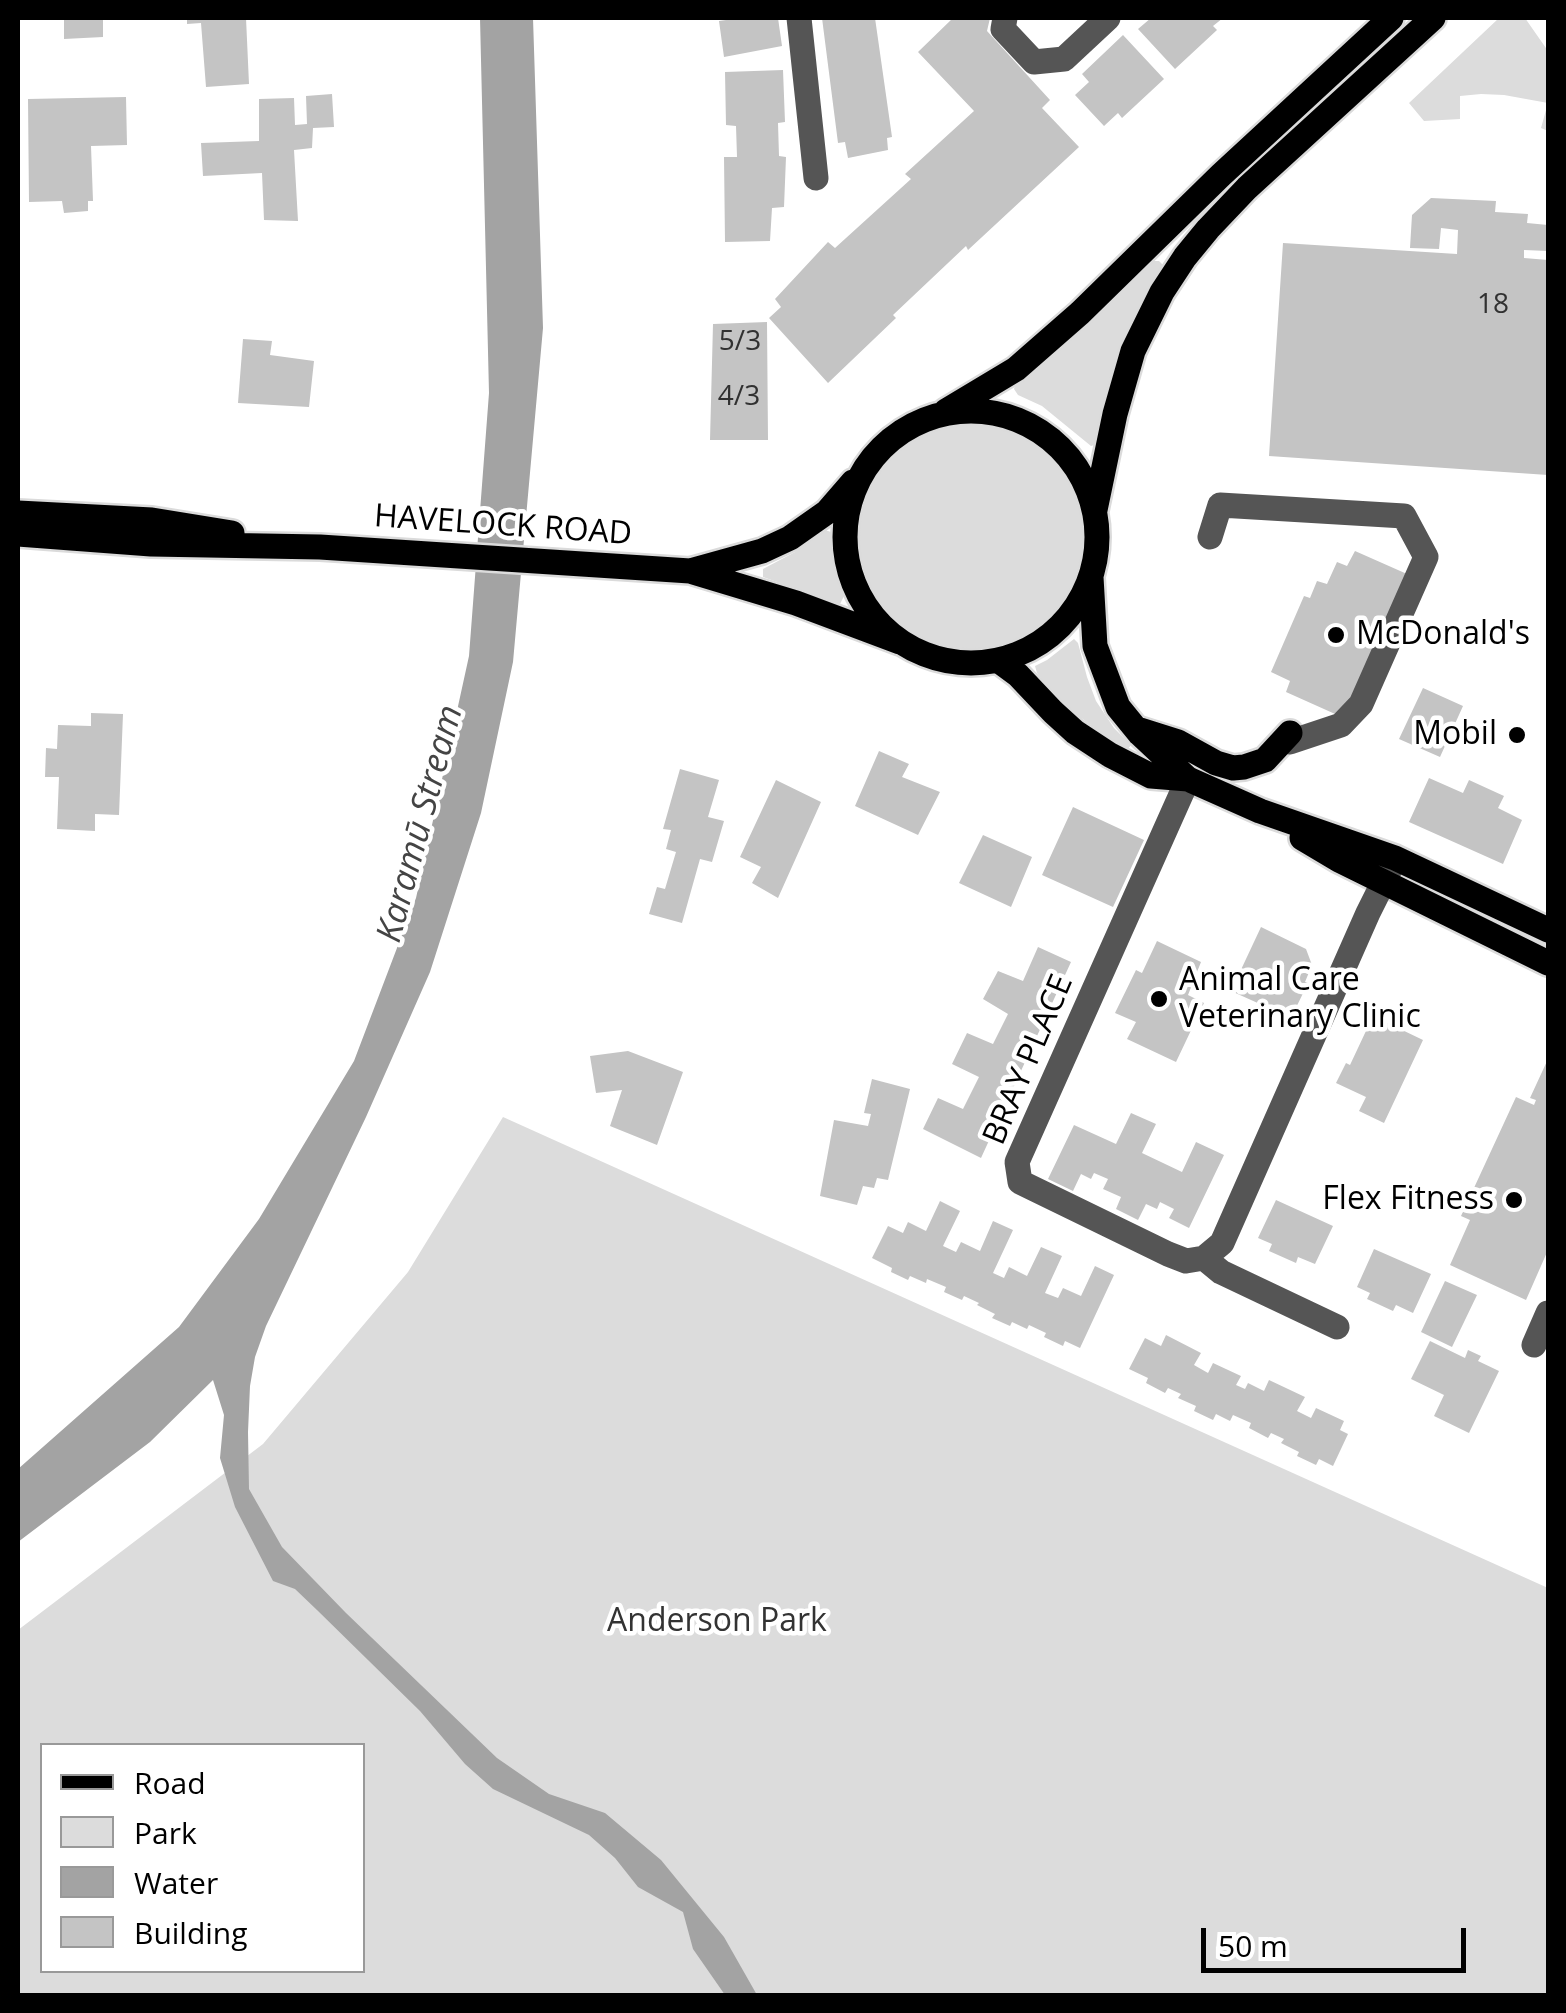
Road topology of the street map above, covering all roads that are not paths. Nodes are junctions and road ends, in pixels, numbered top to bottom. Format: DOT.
graph roads {
  1 [pos="799,18"];
  2 [pos="1005,18"];
  3 [pos="1108,18"];
  4 [pos="1389,18"];
  5 [pos="1434,18"];
  6 [pos="1410,40"];
  7 [pos="816,178"];
  8 [pos="942,414"];
  9 [pos="864,469"];
  10 [pos="1095,510"];
  11 [pos="18,513"];
  12 [pos="18,534"];
  13 [pos="1210,537"];
  14 [pos="315,547"];
  15 [pos="690,571"];
  16 [pos="1091,577"];
  17 [pos="900,642"];
  18 [pos="998,661"];
  19 [pos="1136,728"];
  20 [pos="1290,738"];
  21 [pos="1188,779"];
  22 [pos="1260,811"];
  23 [pos="1396,858"];
  24 [pos="1384,882"];
  25 [pos="1548,930"];
  26 [pos="1548,963"];
  27 [pos="1204,1258"];
  28 [pos="1548,1313"];
  29 [pos="1337,1326"];
  30 [pos="1534,1345"];
  1 -- 7 [label="street"];
  2 -- 3 [label="street"];
  4 -- 6 [label="street"];
  4 -- 8 [label="main road"];
  5 -- 6 [label="main road"];
  6 -- 10 [label="main road"];
  8 -- 9 [label="main road"];
  8 -- 10 [label="main road"];
  9 -- 15 [label="main road, HAVELOCK ROAD"];
  9 -- 17 [label="main road"];
  10 -- 16 [label="main road"];
  11 -- 14 [label="main road, HAVELOCK ROAD"];
  12 -- 14 [label="main road, HAVELOCK ROAD"];
  13 -- 20 [label="street"];
  14 -- 15 [label="main road, HAVELOCK ROAD"];
  15 -- 17 [label="main road, HAVELOCK ROAD"];
  16 -- 18 [label="main road"];
  16 -- 19 [label="main road"];
  17 -- 18 [label="main road"];
  18 -- 21 [label="main road"];
  19 -- 20 [label="main road"];
  19 -- 21 [label="main road"];
  21 -- 22 [label="main road"];
  21 -- 27 [label="street, BRAY PLACE"];
  22 -- 23 [label="main road"];
  22 -- 24 [label="main road"];
  23 -- 24 [label="street"];
  23 -- 25 [label="main road"];
  24 -- 26 [label="main road"];
  24 -- 27 [label="street"];
  27 -- 29 [label="street, BRAY PLACE"];
  28 -- 30 [label="street"];
}
